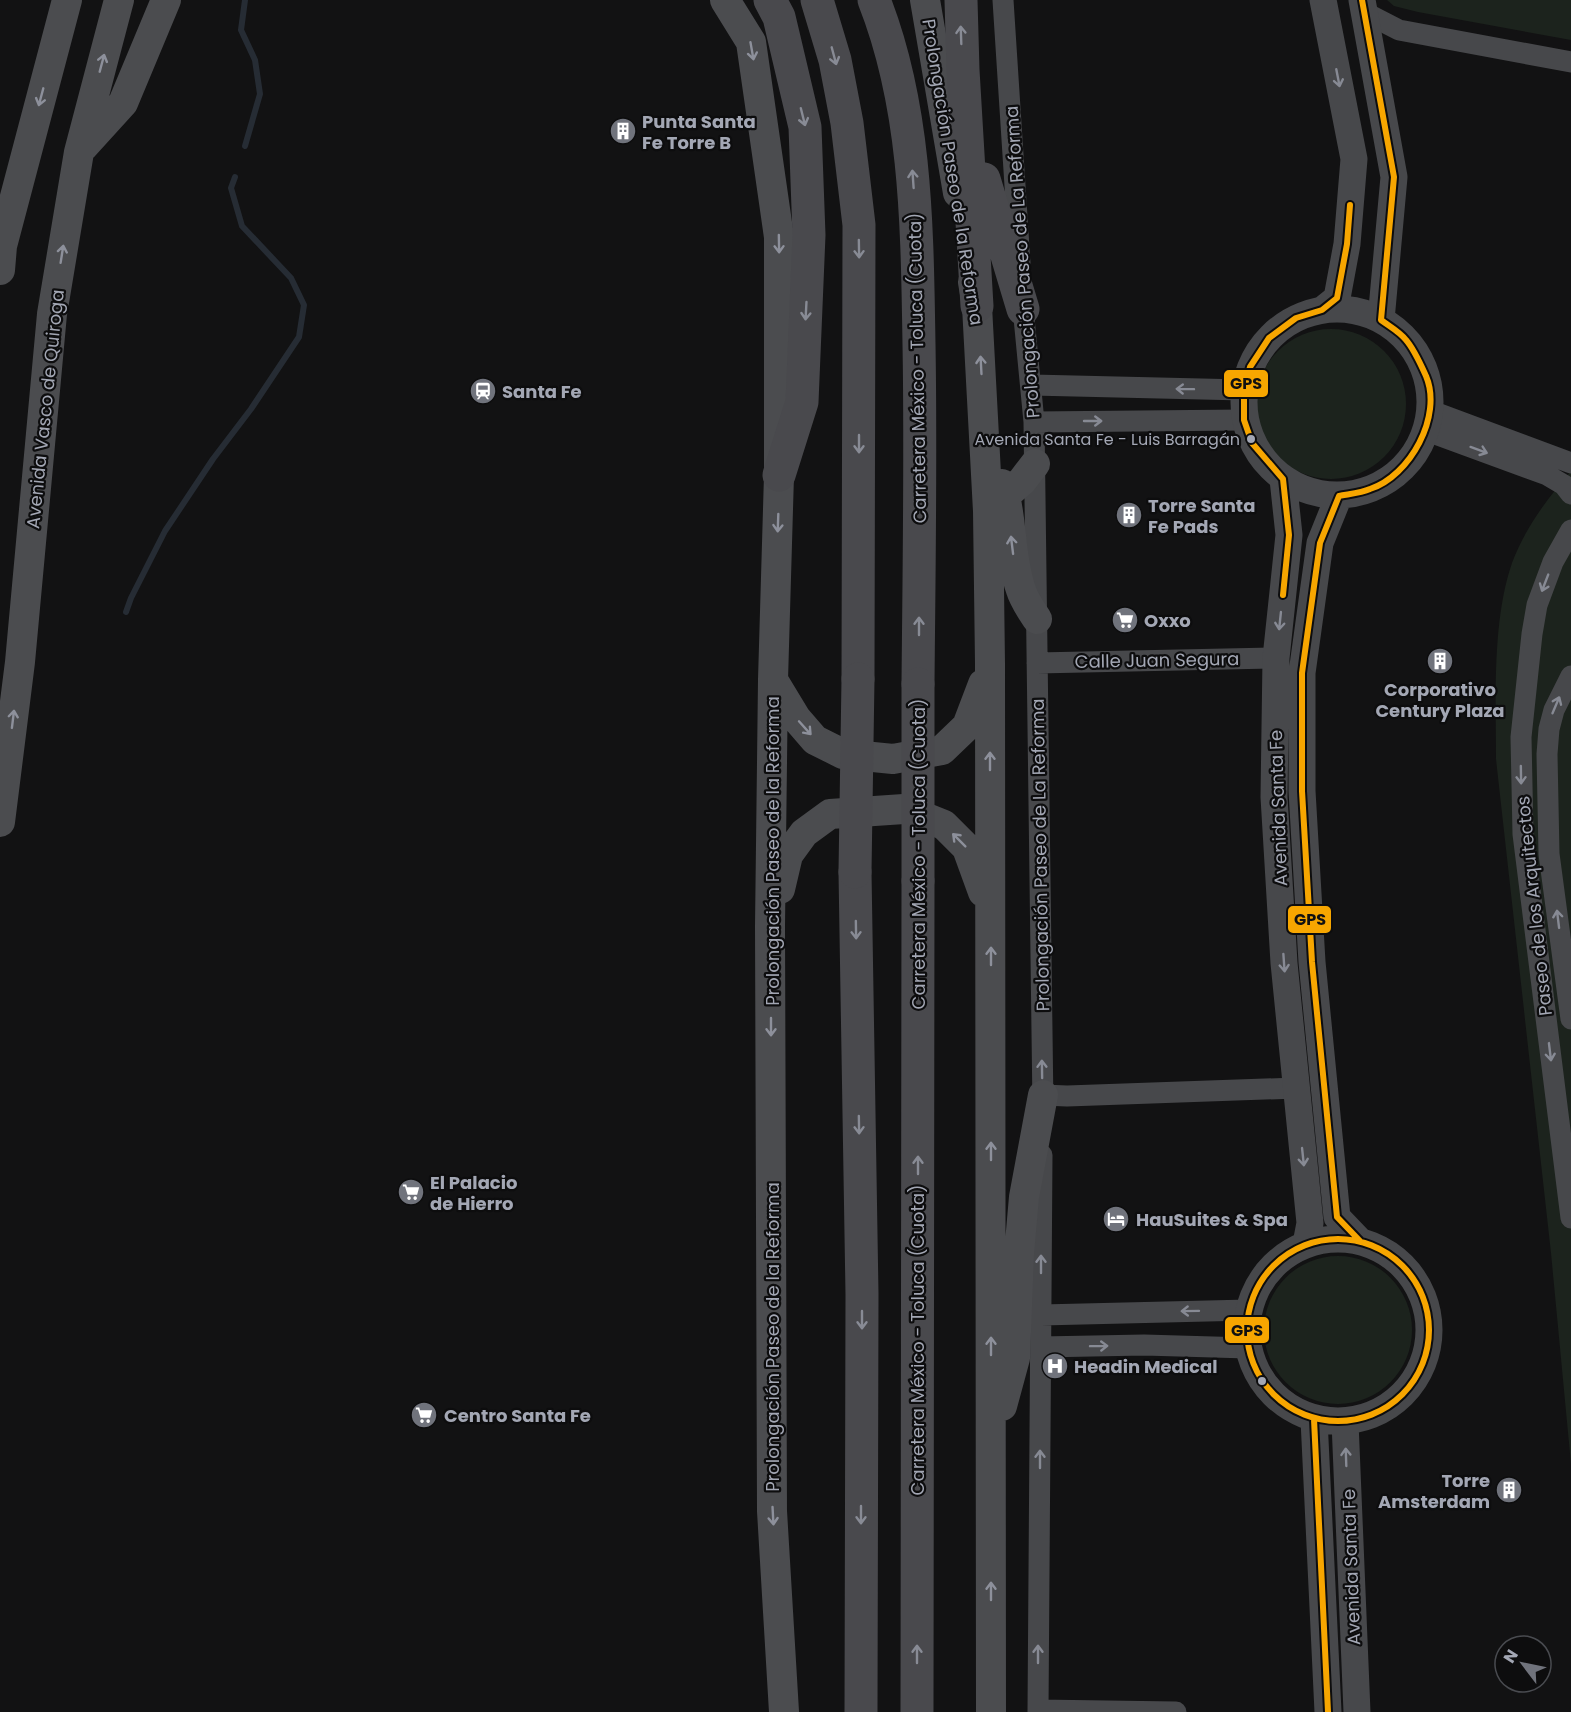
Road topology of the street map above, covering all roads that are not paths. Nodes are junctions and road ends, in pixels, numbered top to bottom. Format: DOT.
graph roads {
  1 [pos="67,0"];
  2 [pos="119,0"];
  3 [pos="166,0"];
  4 [pos="725,0"];
  5 [pos="770,0"];
  6 [pos="817,0"];
  7 [pos="874,0"];
  8 [pos="925,0"];
  9 [pos="961,0"];
  10 [pos="1003,0"];
  11 [pos="1323,0"];
  12 [pos="1363,6"];
  13 [pos="1330,34"];
  14 [pos="1571,62"];
  15 [pos="967,120"];
  16 [pos="80,152"];
  17 [pos="1,247"];
  18 [pos="977,306"];
  19 [pos="1023,309"];
  20 [pos="1322,310"];
  21 [pos="1381,320"];
  22 [pos="1032,385"];
  23 [pos="1244,390"];
  24 [pos="1245,420"];
  25 [pos="1427,420"];
  26 [pos="1034,422"];
  27 [pos="1035,464"];
  28 [pos="1571,464"];
  29 [pos="779,475"];
  30 [pos="1282,479"];
  31 [pos="1571,494"];
  32 [pos="1339,496"];
  33 [pos="997,503"];
  34 [pos="1571,530"];
  35 [pos="1037,619"];
  36 [pos="1276,658"];
  37 [pos="1037,663"];
  38 [pos="990,664"];
  39 [pos="1571,676"];
  40 [pos="773,680"];
  41 [pos="0,822"];
  42 [pos="990,912"];
  43 [pos="770,927"];
  44 [pos="1571,1019"];
  45 [pos="1296,1088"];
  46 [pos="1043,1095"];
  47 [pos="1566,1147"];
  48 [pos="1571,1218"];
  49 [pos="1360,1241"];
  50 [pos="1306,1244"];
  51 [pos="1249,1310"];
  52 [pos="1041,1315"];
  53 [pos="1041,1347"];
  54 [pos="1248,1348"];
  55 [pos="1314,1419"];
  56 [pos="1345,1422"];
  57 [pos="991,1447"];
  58 [pos="1038,1711"];
  59 [pos="784,1712"];
  60 [pos="861,1712"];
  61 [pos="917,1712"];
  62 [pos="991,1712"];
  63 [pos="1176,1712"];
  64 [pos="1328,1712"];
  65 [pos="1357,1712"];
  1 -- 17 [label="main road, one-way"];
  16 -- 2 [label="main road, Avenida Vasco de Quiroga, one-way"];
  3 -- 16 [label="main road"];
  4 -- 29 [label="main road, Prolongación Paseo de la Reforma, one-way"];
  5 -- 29 [label="highway, one-way"];
  6 -- 60 [label="highway, one-way, bridge"];
  61 -- 7 [label="highway, Carretera México - Toluca (Cuota), one-way, bridge"];
  8 -- 18 [label="main road, Prolongación Paseo de la Reforma"];
  15 -- 9 [label="highway, one-way"];
  10 -- 19 [label="street, Prolongación Paseo de La Reforma"];
  11 -- 13 [label="street"];
  12 -- 13 [label="street"];
  12 -- 14 [label="street"];
  12 -- 21 [label="street"];
  13 -- 20 [label="street, one-way"];
  15 -- 18 [label="highway"];
  15 -- 19 [label="highway"];
  41 -- 16 [label="main road, Avenida Vasco de Quiroga, one-way"];
  33 -- 18 [label="main road, Prolongación Paseo de la Reforma, one-way"];
  19 -- 22 [label="street, Prolongación Paseo de La Reforma"];
  20 -- 21 [label="street"];
  20 -- 23 [label="street"];
  21 -- 25 [label="street"];
  23 -- 22 [label="street, one-way"];
  22 -- 26 [label="street, Prolongación Paseo de La Reforma"];
  23 -- 24 [label="street"];
  26 -- 24 [label="street, one-way"];
  24 -- 30 [label="street"];
  25 -- 28 [label="street"];
  25 -- 31 [label="street, one-way"];
  25 -- 32 [label="street"];
  26 -- 27 [label="street, Prolongación Paseo de La Reforma"];
  27 -- 33 [label="main road"];
  27 -- 35 [label="street, Prolongación Paseo de La Reforma"];
  29 -- 40 [label="main road, Prolongación Paseo de la Reforma, one-way"];
  30 -- 32 [label="street"];
  30 -- 36 [label="street, Avenida Santa Fe, one-way"];
  32 -- 49 [label="street, Avenida Santa Fe"];
  35 -- 33 [label="main road, one-way"];
  33 -- 38 [label="main road"];
  34 -- 47 [label="street, Paseo de los Arquitectos, one-way"];
  35 -- 37 [label="street, Prolongación Paseo de La Reforma"];
  36 -- 37 [label="street, Calle Juan Segura"];
  36 -- 45 [label="street, Avenida Santa Fe, one-way"];
  46 -- 37 [label="street, Prolongación Paseo de La Reforma, one-way"];
  40 -- 38 [label="main road, one-way"];
  42 -- 38 [label="main road, one-way"];
  44 -- 39 [label="street, Paseo de los Arquitectos, one-way"];
  40 -- 43 [label="main road, Prolongación Paseo de la Reforma"];
  42 -- 43 [label="main road, one-way"];
  57 -- 42 [label="main road, one-way"];
  43 -- 59 [label="main road, Prolongación Paseo de la Reforma, one-way"];
  45 -- 46 [label="street"];
  45 -- 50 [label="street, Avenida Santa Fe, one-way"];
  52 -- 46 [label="street, Prolongación Paseo de La Reforma, one-way"];
  46 -- 57 [label="main road"];
  47 -- 48 [label="street, Paseo de los Arquitectos"];
  49 -- 50 [label="street"];
  49 -- 56 [label="street"];
  50 -- 51 [label="street"];
  51 -- 52 [label="street, one-way"];
  51 -- 54 [label="street"];
  52 -- 53 [label="street, Prolongación Paseo de La Reforma"];
  53 -- 54 [label="street, one-way"];
  58 -- 53 [label="street, Prolongación Paseo de La Reforma, one-way"];
  54 -- 55 [label="street"];
  55 -- 56 [label="street"];
  55 -- 64 [label="street, Avenida Santa Fe"];
  65 -- 56 [label="street, Avenida Santa Fe, one-way"];
  62 -- 57 [label="main road, one-way"];
  58 -- 63 [label="street"];
}
